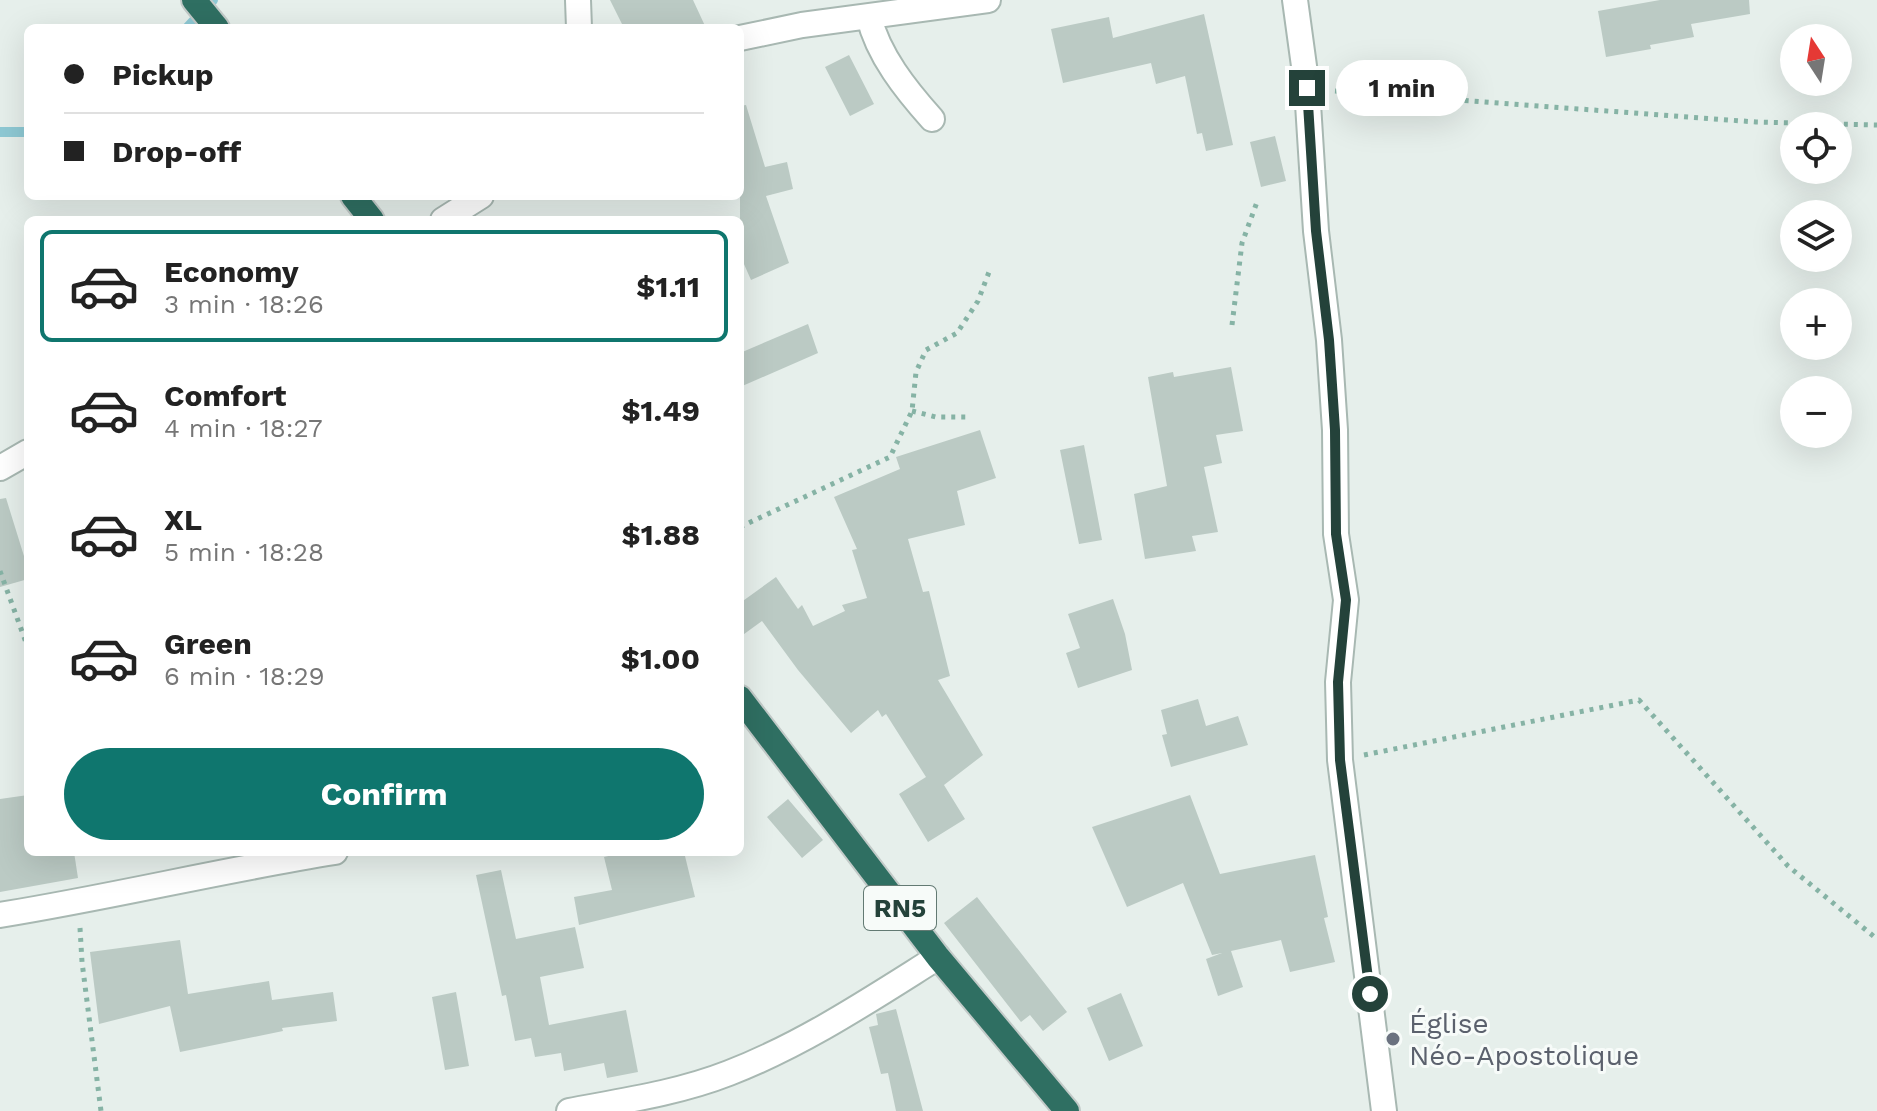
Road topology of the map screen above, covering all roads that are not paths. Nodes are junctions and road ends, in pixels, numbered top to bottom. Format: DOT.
graph roads {
  1 [pos="194,0"];
  2 [pos="578,0"];
  3 [pos="988,0"];
  4 [pos="1295,0"];
  5 [pos="869,17"];
  6 [pos="214,24"];
  7 [pos="579,24"];
  8 [pos="744,37"];
  9 [pos="932,119"];
  10 [pos="356,200"];
  11 [pos="475,200"];
  12 [pos="369,216"];
  13 [pos="449,216"];
  14 [pos="24,454"];
  15 [pos="0,468"];
  16 [pos="744,704"];
  17 [pos="313,856"];
  18 [pos="0,915"];
  19 [pos="938,957"];
  20 [pos="569,1111"];
  21 [pos="1067,1111"];
  22 [pos="1384,1111"];
  1 -- 6 [label="highway"];
  2 -- 7 [label="street"];
  3 -- 5 [label="street"];
  4 -- 22 [label="street"];
  5 -- 8 [label="street"];
  5 -- 9 [label="street"];
  10 -- 12 [label="highway"];
  11 -- 13 [label="street"];
  14 -- 15 [label="street"];
  16 -- 19 [label="highway, RN5"];
  17 -- 18 [label="street"];
  19 -- 20 [label="street"];
  19 -- 21 [label="highway, RN5"];
}
